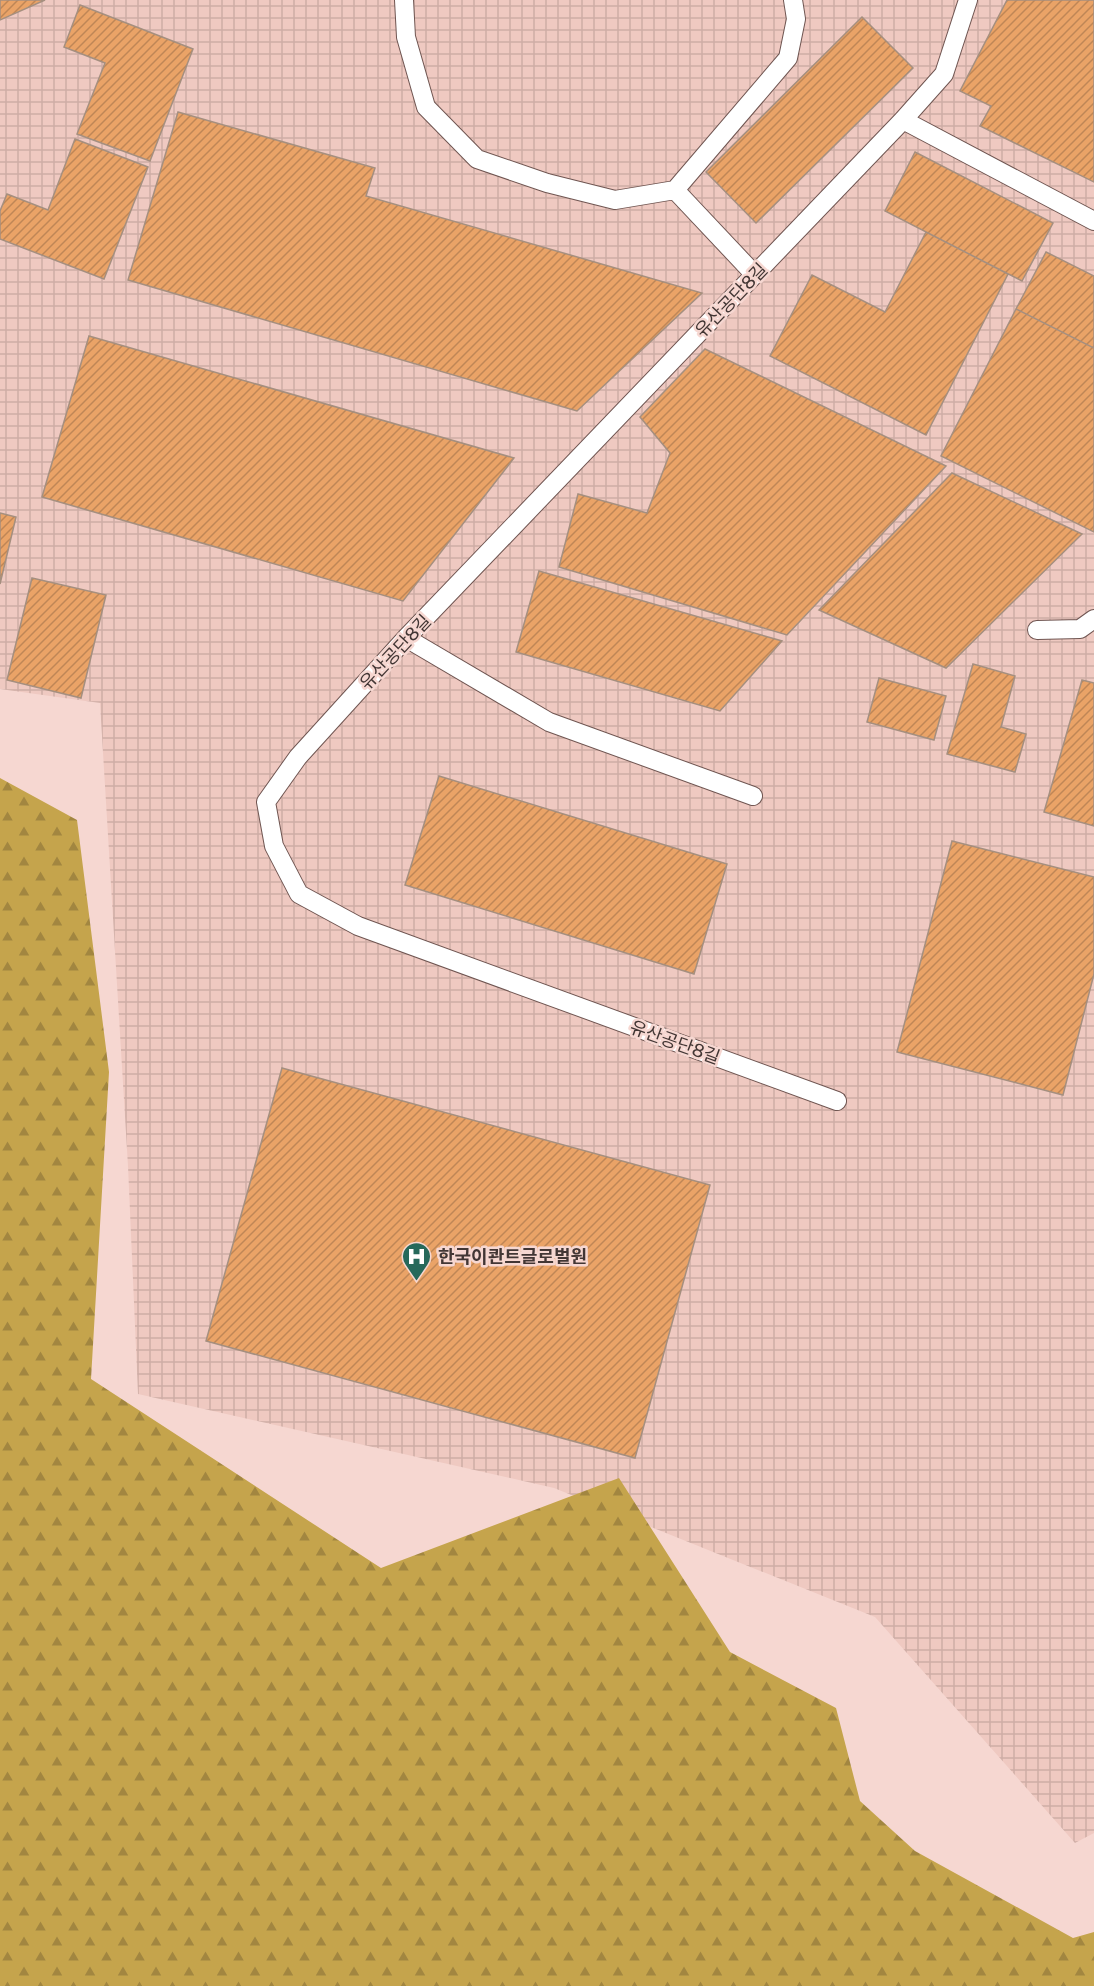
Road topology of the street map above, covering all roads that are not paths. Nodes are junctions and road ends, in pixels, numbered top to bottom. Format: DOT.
graph roads {
  1 [pos="404,0"];
  2 [pos="793,0"];
  3 [pos="968,0"];
  4 [pos="903,120"];
  5 [pos="675,190"];
  6 [pos="1094,221"];
  7 [pos="755,275"];
  8 [pos="1094,619"];
  9 [pos="1037,630"];
  10 [pos="406,638"];
  11 [pos="753,796"];
  12 [pos="837,1101"];
  1 -- 5 [label="lane"];
  2 -- 5 [label="lane"];
  3 -- 4 [label="lane, 유산공단8길"];
  4 -- 6 [label="lane"];
  4 -- 7 [label="lane, 유산공단8길"];
  5 -- 7 [label="lane"];
  7 -- 10 [label="lane, 유산공단8길"];
  8 -- 9 [label="lane"];
  10 -- 11 [label="lane"];
  10 -- 12 [label="lane, 유산공단8길"];
}
